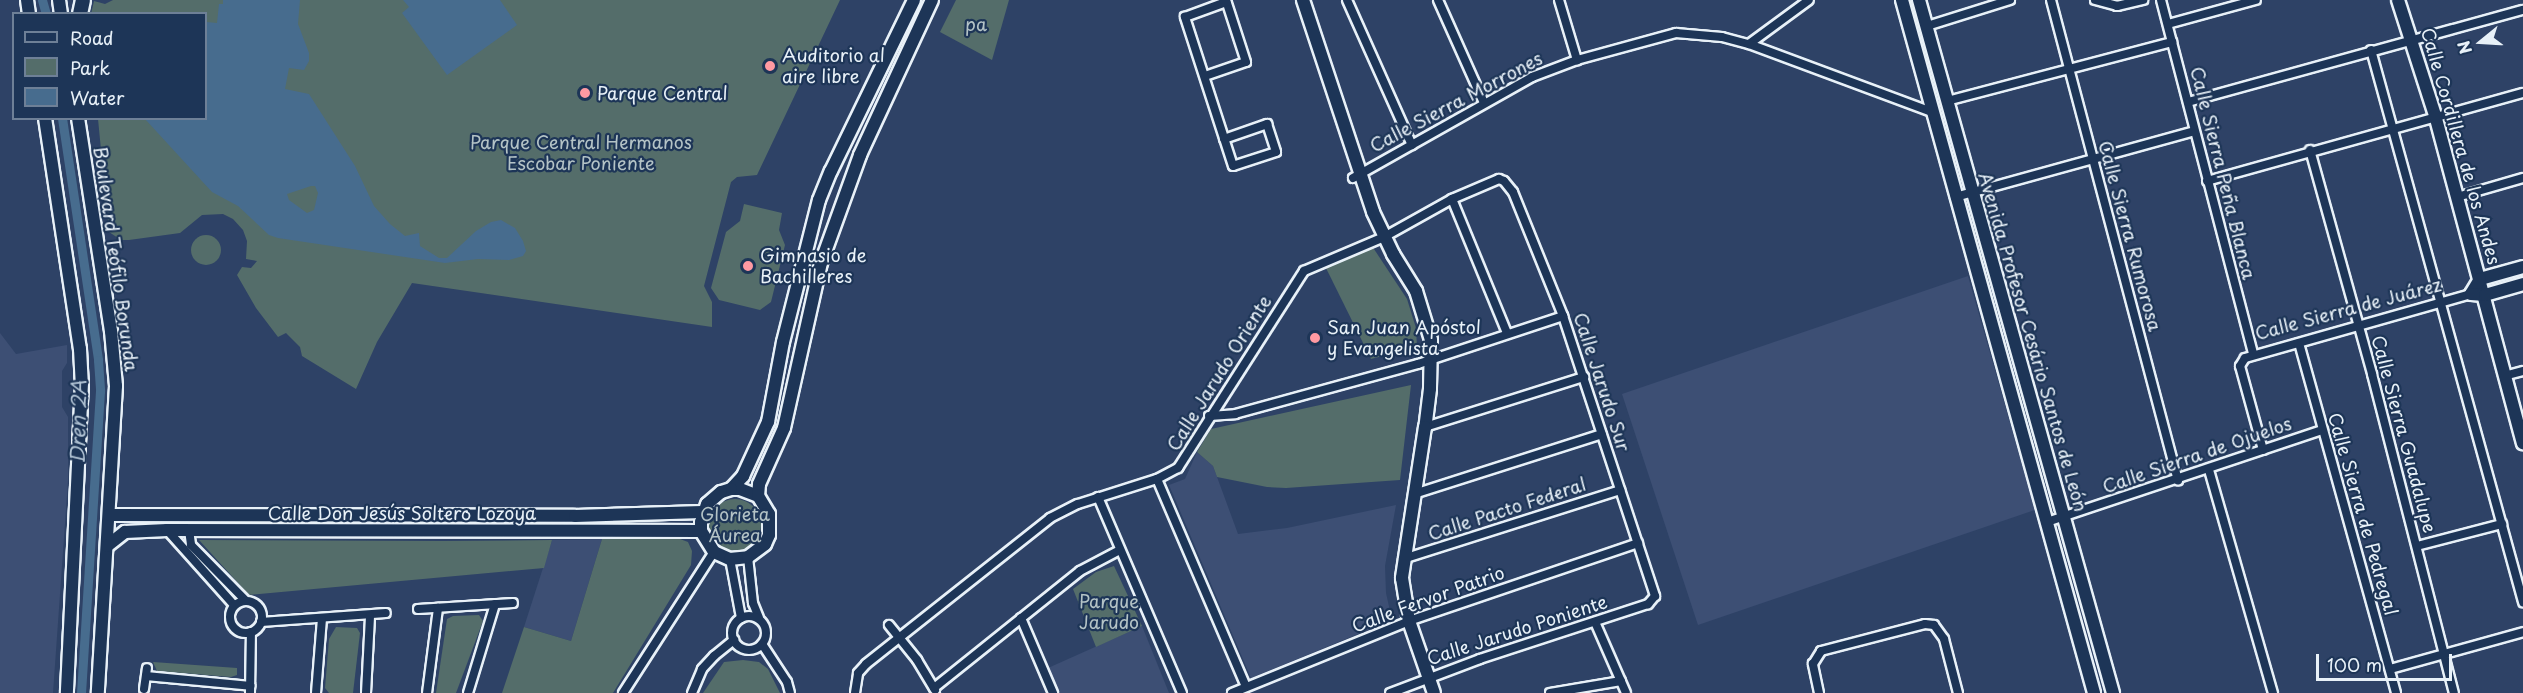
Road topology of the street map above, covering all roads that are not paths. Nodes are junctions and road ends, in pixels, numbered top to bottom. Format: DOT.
graph roads {
  1 [pos="914,0"];
  2 [pos="932,0"];
  3 [pos="1303,0"];
  4 [pos="1347,0"];
  5 [pos="1438,0"];
  6 [pos="1559,0"];
  7 [pos="1809,0"];
  8 [pos="1902,0"];
  9 [pos="1919,0"];
  10 [pos="2010,0"];
  11 [pos="2051,0"];
  12 [pos="2095,0"];
  13 [pos="2143,0"];
  14 [pos="2161,0"];
  15 [pos="2256,0"];
  16 [pos="2398,0"];
  17 [pos="1226,1"];
  18 [pos="2523,10"];
  19 [pos="2168,24"];
  20 [pos="1927,26"];
  21 [pos="2412,39"];
  22 [pos="2172,42"];
  23 [pos="1749,45"];
  24 [pos="2371,50"];
  25 [pos="1577,60"];
  26 [pos="2068,68"];
  27 [pos="1205,76"];
  28 [pos="2523,93"];
  29 [pos="1947,101"];
  30 [pos="2188,102"];
  31 [pos="1484,103"];
  32 [pos="861,109"];
  33 [pos="1932,112"];
  34 [pos="2435,115"];
  35 [pos="878,117"];
  36 [pos="45,120"];
  37 [pos="78,120"];
  38 [pos="2391,128"];
  39 [pos="2194,131"];
  40 [pos="1224,139"];
  41 [pos="1412,145"];
  42 [pos="2310,150"];
  43 [pos="2092,157"];
  44 [pos="1357,175"];
  45 [pos="2523,178"];
  46 [pos="1504,181"];
  47 [pos="2207,181"];
  48 [pos="1972,191"];
  49 [pos="1955,197"];
  50 [pos="2457,197"];
  51 [pos="1452,199"];
  52 [pos="1384,237"];
  53 [pos="2523,267"];
  54 [pos="2480,279"];
  55 [pos="2523,284"];
  56 [pos="2471,294"];
  57 [pos="2485,295"];
  58 [pos="2439,303"];
  59 [pos="1563,315"];
  60 [pos="2358,325"];
  61 [pos="1507,333"];
  62 [pos="2299,344"];
  63 [pos="2253,354"];
  64 [pos="1431,360"];
  65 [pos="2523,371"];
  66 [pos="2504,376"];
  67 [pos="1584,377"];
  68 [pos="1209,416"];
  69 [pos="1425,428"];
  70 [pos="2322,430"];
  71 [pos="1602,434"];
  72 [pos="2523,443"];
  73 [pos="2263,450"];
  74 [pos="2209,470"];
  75 [pos="1157,478"];
  76 [pos="2178,481"];
  77 [pos="731,489"];
  78 [pos="1620,490"];
  79 [pos="1414,494"];
  80 [pos="758,496"];
  81 [pos="1098,497"];
  82 [pos="702,512"];
  83 [pos="109,515"];
  84 [pos="176,515"];
  85 [pos="2064,516"];
  86 [pos="2047,522"];
  87 [pos="2502,524"];
  88 [pos="171,530"];
  89 [pos="189,530"];
  90 [pos="701,531"];
  91 [pos="1638,543"];
  92 [pos="108,546"];
  93 [pos="2417,546"];
  94 [pos="1120,550"];
  95 [pos="714,552"];
  96 [pos="748,557"];
  97 [pos="730,559"];
  98 [pos="1403,559"];
  99 [pos="200,562"];
  100 [pos="750,579"];
  101 [pos="735,581"];
  102 [pos="1654,599"];
  103 [pos="245,600"];
  104 [pos="2523,602"];
  105 [pos="513,603"];
  106 [pos="495,604"];
  107 [pos="234,605"];
  108 [pos="438,608"];
  109 [pos="418,609"];
  110 [pos="386,613"];
  111 [pos="370,616"];
  112 [pos="741,618"];
  113 [pos="759,618"];
  114 [pos="1021,618"];
  115 [pos="322,619"];
  116 [pos="1409,621"];
  117 [pos="261,622"];
  118 [pos="1595,622"];
  119 [pos="889,625"];
  120 [pos="251,632"];
  121 [pos="2523,632"];
  122 [pos="900,638"];
  123 [pos="734,640"];
  124 [pos="762,644"];
  125 [pos="2444,653"];
  126 [pos="2390,669"];
  127 [pos="1429,677"];
  128 [pos="1621,681"];
  129 [pos="1246,687"];
  130 [pos="144,689"];
  131 [pos="250,690"];
  132 [pos="935,690"];
  133 [pos="68,693"];
  134 [pos="98,693"];
  135 [pos="316,693"];
  136 [pos="366,693"];
  137 [pos="427,693"];
  138 [pos="468,693"];
  139 [pos="623,693"];
  140 [pos="692,693"];
  141 [pos="790,693"];
  142 [pos="855,693"];
  143 [pos="1053,693"];
  144 [pos="1182,693"];
  145 [pos="1232,693"];
  146 [pos="1390,693"];
  147 [pos="1434,693"];
  148 [pos="1550,693"];
  149 [pos="1626,693"];
  150 [pos="1819,693"];
  151 [pos="1958,693"];
  152 [pos="2094,693"];
  153 [pos="2113,693"];
  154 [pos="2273,693"];
  155 [pos="2396,693"];
  156 [pos="2454,693"];
  1 -- 32 [label="street"];
  2 -- 35 [label="street"];
  3 -- 44 [label="street"];
  4 -- 41 [label="street"];
  5 -- 31 [label="street"];
  6 -- 25 [label="street"];
  7 -- 23 [label="street"];
  8 -- 33 [label="street, Avenida Profesor Cesário Santos de León"];
  9 -- 20 [label="street, Avenida Profesor Cesário Santos de León"];
  10 -- 20 [label="street"];
  11 -- 26 [label="street, Calle Sierra Rumorosa"];
  12 -- 13 [label="street"];
  14 -- 19 [label="street, Calle Sierra Peña Blanca"];
  15 -- 19 [label="street"];
  16 -- 21 [label="street, Calle Cordillera de los Andes"];
  17 -- 27 [label="street"];
  17 -- 27 [label="street"];
  18 -- 21 [label="street"];
  19 -- 22 [label="street, Calle Sierra Peña Blanca"];
  20 -- 29 [label="street, Avenida Profesor Cesário Santos de León"];
  21 -- 24 [label="street"];
  21 -- 34 [label="street, Calle Cordillera de los Andes"];
  22 -- 26 [label="street"];
  22 -- 30 [label="street, Calle Sierra Peña Blanca"];
  23 -- 25 [label="street, Calle Sierra Morrones"];
  23 -- 33 [label="street, Calle Sierra Morrones"];
  24 -- 30 [label="street"];
  24 -- 38 [label="street"];
  25 -- 31 [label="street, Calle Sierra Morrones"];
  26 -- 29 [label="street"];
  26 -- 43 [label="street, Calle Sierra Rumorosa"];
  27 -- 40 [label="street"];
  28 -- 34 [label="street"];
  29 -- 48 [label="street, Avenida Profesor Cesário Santos de León"];
  30 -- 39 [label="street, Calle Sierra Peña Blanca"];
  31 -- 41 [label="street, Calle Sierra Morrones"];
  32 -- 35 [label="street"];
  32 -- 77 [label="street"];
  33 -- 49 [label="street, Avenida Profesor Cesário Santos de León"];
  34 -- 38 [label="street"];
  34 -- 50 [label="street, Calle Cordillera de los Andes"];
  35 -- 80 [label="street"];
  36 -- 133 [label="street"];
  37 -- 83 [label="street, Boulevard Teófilo Borunda"];
  38 -- 42 [label="street"];
  38 -- 58 [label="street"];
  39 -- 43 [label="street"];
  39 -- 47 [label="street, Calle Sierra Peña Blanca"];
  40 -- 40 [label="street"];
  41 -- 44 [label="street, Calle Sierra Morrones"];
  42 -- 47 [label="street"];
  42 -- 60 [label="street, Calle Sierra Guadalupe"];
  43 -- 48 [label="street"];
  43 -- 76 [label="street, Calle Sierra Rumorosa"];
  44 -- 52 [label="street"];
  45 -- 50 [label="street"];
  46 -- 51 [label="street, Calle Jarudo Oriente"];
  46 -- 59 [label="street, Calle Jarudo Sur"];
  47 -- 63 [label="street, Calle Sierra Peña Blanca"];
  48 -- 49 [label="street"];
  48 -- 85 [label="street, Avenida Profesor Cesário Santos de León"];
  49 -- 86 [label="street, Avenida Profesor Cesário Santos de León"];
  50 -- 54 [label="street, Calle Cordillera de los Andes"];
  51 -- 52 [label="street, Calle Jarudo Oriente"];
  51 -- 61 [label="street"];
  52 -- 64 [label="street"];
  52 -- 68 [label="street, Calle Jarudo Oriente"];
  53 -- 54 [label="street"];
  54 -- 56 [label="street"];
  54 -- 57 [label="street, Calle Cordillera de los Andes"];
  55 -- 57 [label="street, Calle Sierra de Juárez"];
  56 -- 57 [label="street, Calle Sierra de Juárez"];
  56 -- 58 [label="street, Calle Sierra de Juárez"];
  57 -- 66 [label="street, Calle Cordillera de los Andes"];
  58 -- 60 [label="street, Calle Sierra de Juárez"];
  58 -- 87 [label="street"];
  59 -- 61 [label="street"];
  59 -- 67 [label="street, Calle Jarudo Sur"];
  60 -- 62 [label="street, Calle Sierra de Juárez"];
  60 -- 93 [label="street, Calle Sierra Guadalupe"];
  61 -- 64 [label="street"];
  62 -- 63 [label="street, Calle Sierra de Juárez"];
  62 -- 70 [label="street, Calle Sierra de Pedregal"];
  63 -- 73 [label="street, Calle Sierra de Juárez"];
  64 -- 68 [label="street"];
  64 -- 69 [label="street"];
  65 -- 66 [label="street"];
  66 -- 72 [label="street, Calle Cordillera de los Andes"];
  67 -- 69 [label="street"];
  67 -- 71 [label="street, Calle Jarudo Sur"];
  68 -- 75 [label="street, Calle Jarudo Oriente"];
  69 -- 79 [label="street"];
  70 -- 73 [label="street, Calle Sierra de Ojuelos"];
  70 -- 126 [label="street, Calle Sierra de Pedregal"];
  71 -- 78 [label="street, Calle Jarudo Sur"];
  71 -- 79 [label="street"];
  73 -- 74 [label="street, Calle Sierra de Ojuelos"];
  74 -- 76 [label="street, Calle Sierra de Ojuelos"];
  74 -- 154 [label="street"];
  75 -- 81 [label="street, Calle Jarudo Oriente"];
  75 -- 129 [label="street"];
  76 -- 85 [label="street, Calle Sierra de Ojuelos"];
  77 -- 80 [label="street"];
  77 -- 82 [label="street"];
  78 -- 91 [label="street, Calle Jarudo Sur"];
  78 -- 98 [label="street, Calle Pacto Federal"];
  79 -- 98 [label="street"];
  80 -- 96 [label="street"];
  81 -- 94 [label="street"];
  81 -- 122 [label="street, Calle Jarudo Oriente"];
  82 -- 84 [label="street, Calle Don Jesús Soltero Lozoya"];
  82 -- 90 [label="street"];
  83 -- 84 [label="street, Calle Don Jesús Soltero Lozoya"];
  83 -- 92 [label="street, Boulevard Teófilo Borunda"];
  84 -- 88 [label="street"];
  85 -- 86 [label="street, Calle Sierra de Ojuelos"];
  85 -- 153 [label="street, Avenida Profesor Cesário Santos de León"];
  86 -- 152 [label="street, Avenida Profesor Cesário Santos de León"];
  87 -- 93 [label="street"];
  87 -- 104 [label="street"];
  88 -- 89 [label="street, Calle Don Jesús Soltero Lozoya"];
  88 -- 92 [label="street, Calle Don Jesús Soltero Lozoya"];
  88 -- 99 [label="street"];
  89 -- 90 [label="street, Calle Don Jesús Soltero Lozoya"];
  89 -- 99 [label="street"];
  90 -- 95 [label="street"];
  91 -- 102 [label="street, Calle Jarudo Sur"];
  91 -- 116 [label="street, Calle Fervor Patrio"];
  92 -- 134 [label="street, Boulevard Teófilo Borunda"];
  93 -- 125 [label="street, Calle Sierra Guadalupe"];
  94 -- 114 [label="street"];
  94 -- 144 [label="street"];
  95 -- 97 [label="street"];
  95 -- 139 [label="street"];
  96 -- 97 [label="street"];
  96 -- 100 [label="street"];
  97 -- 101 [label="street"];
  98 -- 116 [label="street"];
  99 -- 103 [label="street"];
  99 -- 107 [label="street"];
  100 -- 101 [label="street"];
  100 -- 113 [label="street"];
  101 -- 112 [label="street"];
  102 -- 118 [label="street, Calle Jarudo Poniente"];
  103 -- 107 [label="street"];
  103 -- 117 [label="street"];
  105 -- 106 [label="street"];
  106 -- 108 [label="street"];
  106 -- 138 [label="street"];
  107 -- 120 [label="street"];
  108 -- 109 [label="street"];
  108 -- 137 [label="street"];
  110 -- 111 [label="street"];
  111 -- 115 [label="street"];
  111 -- 136 [label="street"];
  112 -- 113 [label="street"];
  112 -- 123 [label="street"];
  113 -- 124 [label="street"];
  114 -- 132 [label="street"];
  114 -- 143 [label="street"];
  115 -- 117 [label="street"];
  115 -- 135 [label="street"];
  116 -- 127 [label="street"];
  116 -- 129 [label="street, Calle Fervor Patrio"];
  117 -- 120 [label="street"];
  118 -- 127 [label="street, Calle Jarudo Poniente"];
  118 -- 128 [label="street"];
  119 -- 122 [label="street"];
  120 -- 131 [label="street"];
  121 -- 125 [label="street"];
  122 -- 132 [label="street"];
  122 -- 142 [label="street, Calle Jarudo Oriente"];
  123 -- 124 [label="street"];
  123 -- 140 [label="street"];
  124 -- 141 [label="street"];
  125 -- 126 [label="street"];
  125 -- 156 [label="street, Calle Sierra Guadalupe"];
  126 -- 155 [label="street, Calle Sierra de Pedregal"];
  127 -- 146 [label="street, Calle Jarudo Poniente"];
  127 -- 147 [label="street"];
  128 -- 148 [label="street"];
  128 -- 149 [label="street"];
  129 -- 145 [label="street, Calle Fervor Patrio"];
  130 -- 131 [label="street"];
  150 -- 151 [label="street"];
}
